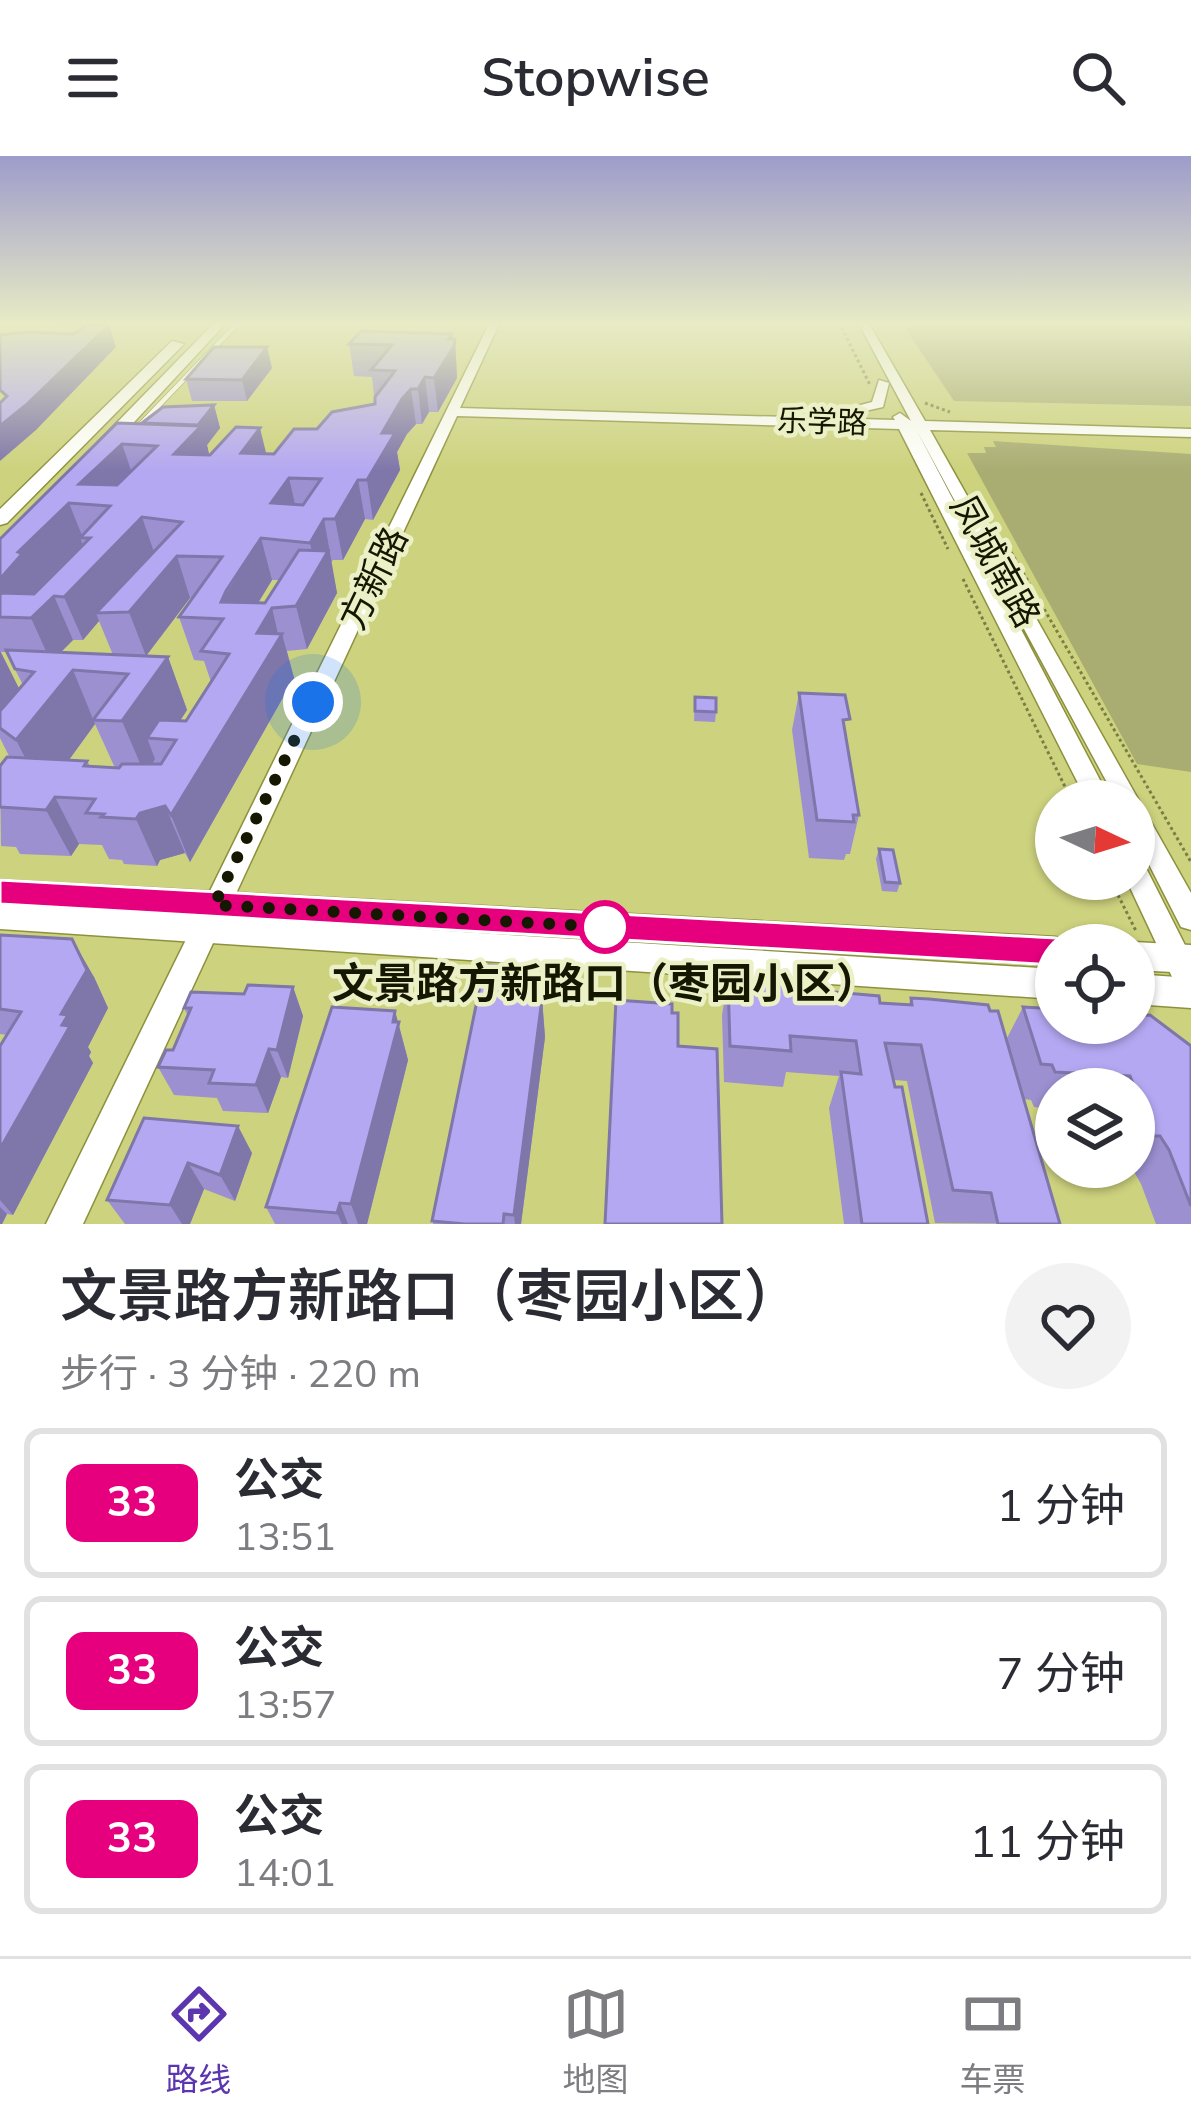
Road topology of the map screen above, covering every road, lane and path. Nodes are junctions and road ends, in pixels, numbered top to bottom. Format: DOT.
graph roads {
  1 [pos="149,372"];
  2 [pos="173,372"];
  3 [pos="191,372"];
  4 [pos="472,372"];
  5 [pos="874,372"];
  6 [pos="876,372"];
  7 [pos="880,372"];
  8 [pos="885,388"];
  9 [pos="919,396"];
  10 [pos="455,408"];
  11 [pos="956,413"];
  12 [pos="832,419"];
  13 [pos="910,421"];
  14 [pos="993,423"];
  15 [pos="1191,429"];
  16 [pos="130,436"];
  17 [pos="94,455"];
  18 [pos="932,461"];
  19 [pos="919,487"];
  20 [pos="0,519"];
  21 [pos="1000,533"];
  22 [pos="950,551"];
  23 [pos="960,572"];
  24 [pos="1062,780"];
  25 [pos="1089,780"];
  26 [pos="1117,780"];
  27 [pos="1155,851"];
  28 [pos="1191,862"];
  29 [pos="0,892"];
  30 [pos="1125,900"];
  31 [pos="1146,900"];
  32 [pos="0,916"];
  33 [pos="210,916"];
  34 [pos="1191,919"];
  35 [pos="1035,950"];
  36 [pos="1172,968"];
  37 [pos="1035,982"];
  38 [pos="64,1224"];
  1 -- 20 [label="main road"];
  2 -- 17 [label="main road"];
  3 -- 16 [label="lane"];
  4 -- 10 [label="street, 方新路"];
  5 -- 8 [label="path"];
  6 -- 8 [label="street, 凤城南路"];
  7 -- 8 [label="street, 凤城南路"];
  8 -- 12 [label="street"];
  8 -- 13 [label="street, 凤城南路"];
  8 -- 14 [label="street"];
  9 -- 11 [label="path"];
  10 -- 12 [label="street, 乐学路"];
  10 -- 33 [label="street, 方新路"];
  12 -- 13 [label="street, 乐学路"];
  12 -- 18 [label="street"];
  13 -- 14 [label="street, 乐学路"];
  13 -- 18 [label="street, 凤城南路"];
  14 -- 15 [label="street, 乐学路"];
  14 -- 18 [label="street"];
  18 -- 25 [label="street, 凤城南路"];
  18 -- 26 [label="street, 凤城南路"];
  19 -- 22 [label="path"];
  21 -- 28 [label="path"];
  23 -- 24 [label="path"];
  27 -- 34 [label="street"];
  29 -- 33 [label="main road"];
  30 -- 36 [label="path"];
  31 -- 36 [label="street"];
  32 -- 33 [label="main road"];
  33 -- 35 [label="main road"];
  33 -- 37 [label="main road"];
  33 -- 38 [label="street, 方新路"];
}
